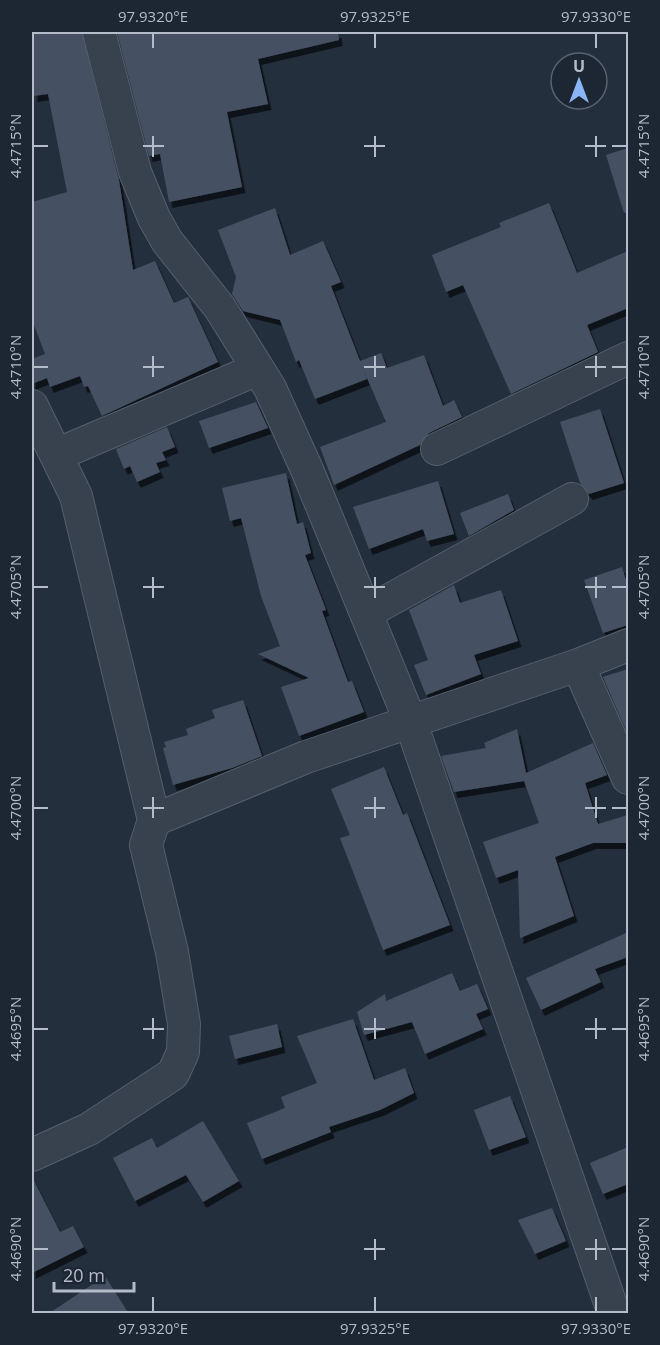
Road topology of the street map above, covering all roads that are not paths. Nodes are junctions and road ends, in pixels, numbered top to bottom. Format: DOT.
graph roads {
  1 [pos="99,32"];
  2 [pos="628,358"];
  3 [pos="258,369"];
  4 [pos="32,406"];
  5 [pos="437,449"];
  6 [pos="56,455"];
  7 [pos="572,499"];
  8 [pos="366,613"];
  9 [pos="628,645"];
  10 [pos="578,665"];
  11 [pos="411,723"];
  12 [pos="628,778"];
  13 [pos="154,820"];
  14 [pos="32,1155"];
  15 [pos="614,1314"];
  1 -- 3 [label="street"];
  2 -- 5 [label="street"];
  3 -- 6 [label="street"];
  3 -- 8 [label="street"];
  4 -- 6 [label="street"];
  6 -- 13 [label="street"];
  7 -- 8 [label="street"];
  8 -- 11 [label="street"];
  9 -- 10 [label="street"];
  10 -- 11 [label="street"];
  10 -- 12 [label="street"];
  11 -- 13 [label="street"];
  11 -- 15 [label="street"];
  13 -- 14 [label="street"];
}
